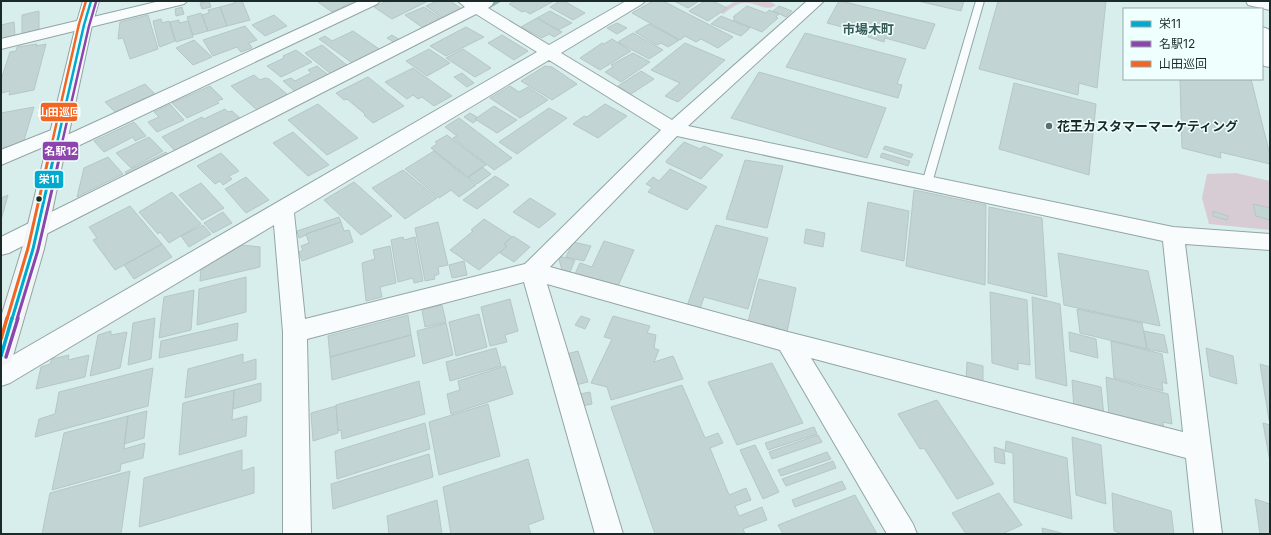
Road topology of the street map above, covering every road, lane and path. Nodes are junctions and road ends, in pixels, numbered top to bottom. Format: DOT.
graph roads {
  1 [pos="91,1"];
  2 [pos="179,1"];
  3 [pos="372,1"];
  4 [pos="637,1"];
  5 [pos="816,1"];
  6 [pos="980,1"];
  7 [pos="477,3"];
  8 [pos="1254,4"];
  9 [pos="1270,5"];
  10 [pos="84,25"];
  11 [pos="1263,36"];
  12 [pos="1,44"];
  13 [pos="549,52"];
  14 [pos="1270,62"];
  15 [pos="673,129"];
  16 [pos="58,140"];
  17 [pos="1,158"];
  18 [pos="927,183"];
  19 [pos="283,208"];
  20 [pos="38,229"];
  21 [pos="1173,235"];
  22 [pos="1270,242"];
  23 [pos="1,247"];
  24 [pos="532,271"];
  25 [pos="295,332"];
  26 [pos="788,342"];
  27 [pos="1,356"];
  28 [pos="1,374"];
  29 [pos="1197,448"];
  30 [pos="297,534"];
  31 [pos="610,534"];
  32 [pos="903,534"];
  33 [pos="1208,534"];
  1 -- 10 [label="main road"];
  2 -- 10 [label="street"];
  3 -- 16 [label="street"];
  4 -- 13 [label="street"];
  5 -- 15 [label="street"];
  6 -- 18 [label="lane"];
  7 -- 13 [label="street"];
  7 -- 20 [label="street"];
  8 -- 9 [label="street"];
  10 -- 12 [label="street"];
  10 -- 16 [label="main road"];
  11 -- 14 [label="street"];
  13 -- 15 [label="street"];
  13 -- 19 [label="street"];
  15 -- 18 [label="street"];
  15 -- 24 [label="street"];
  16 -- 17 [label="street"];
  16 -- 20 [label="main road"];
  18 -- 21 [label="street"];
  19 -- 25 [label="street"];
  19 -- 28 [label="street"];
  20 -- 23 [label="street"];
  20 -- 27 [label="main road"];
  21 -- 22 [label="street"];
  21 -- 29 [label="street"];
  24 -- 25 [label="street"];
  24 -- 26 [label="street"];
  24 -- 31 [label="street"];
  25 -- 30 [label="street"];
  26 -- 29 [label="street"];
  26 -- 32 [label="street"];
  29 -- 33 [label="street"];
}
